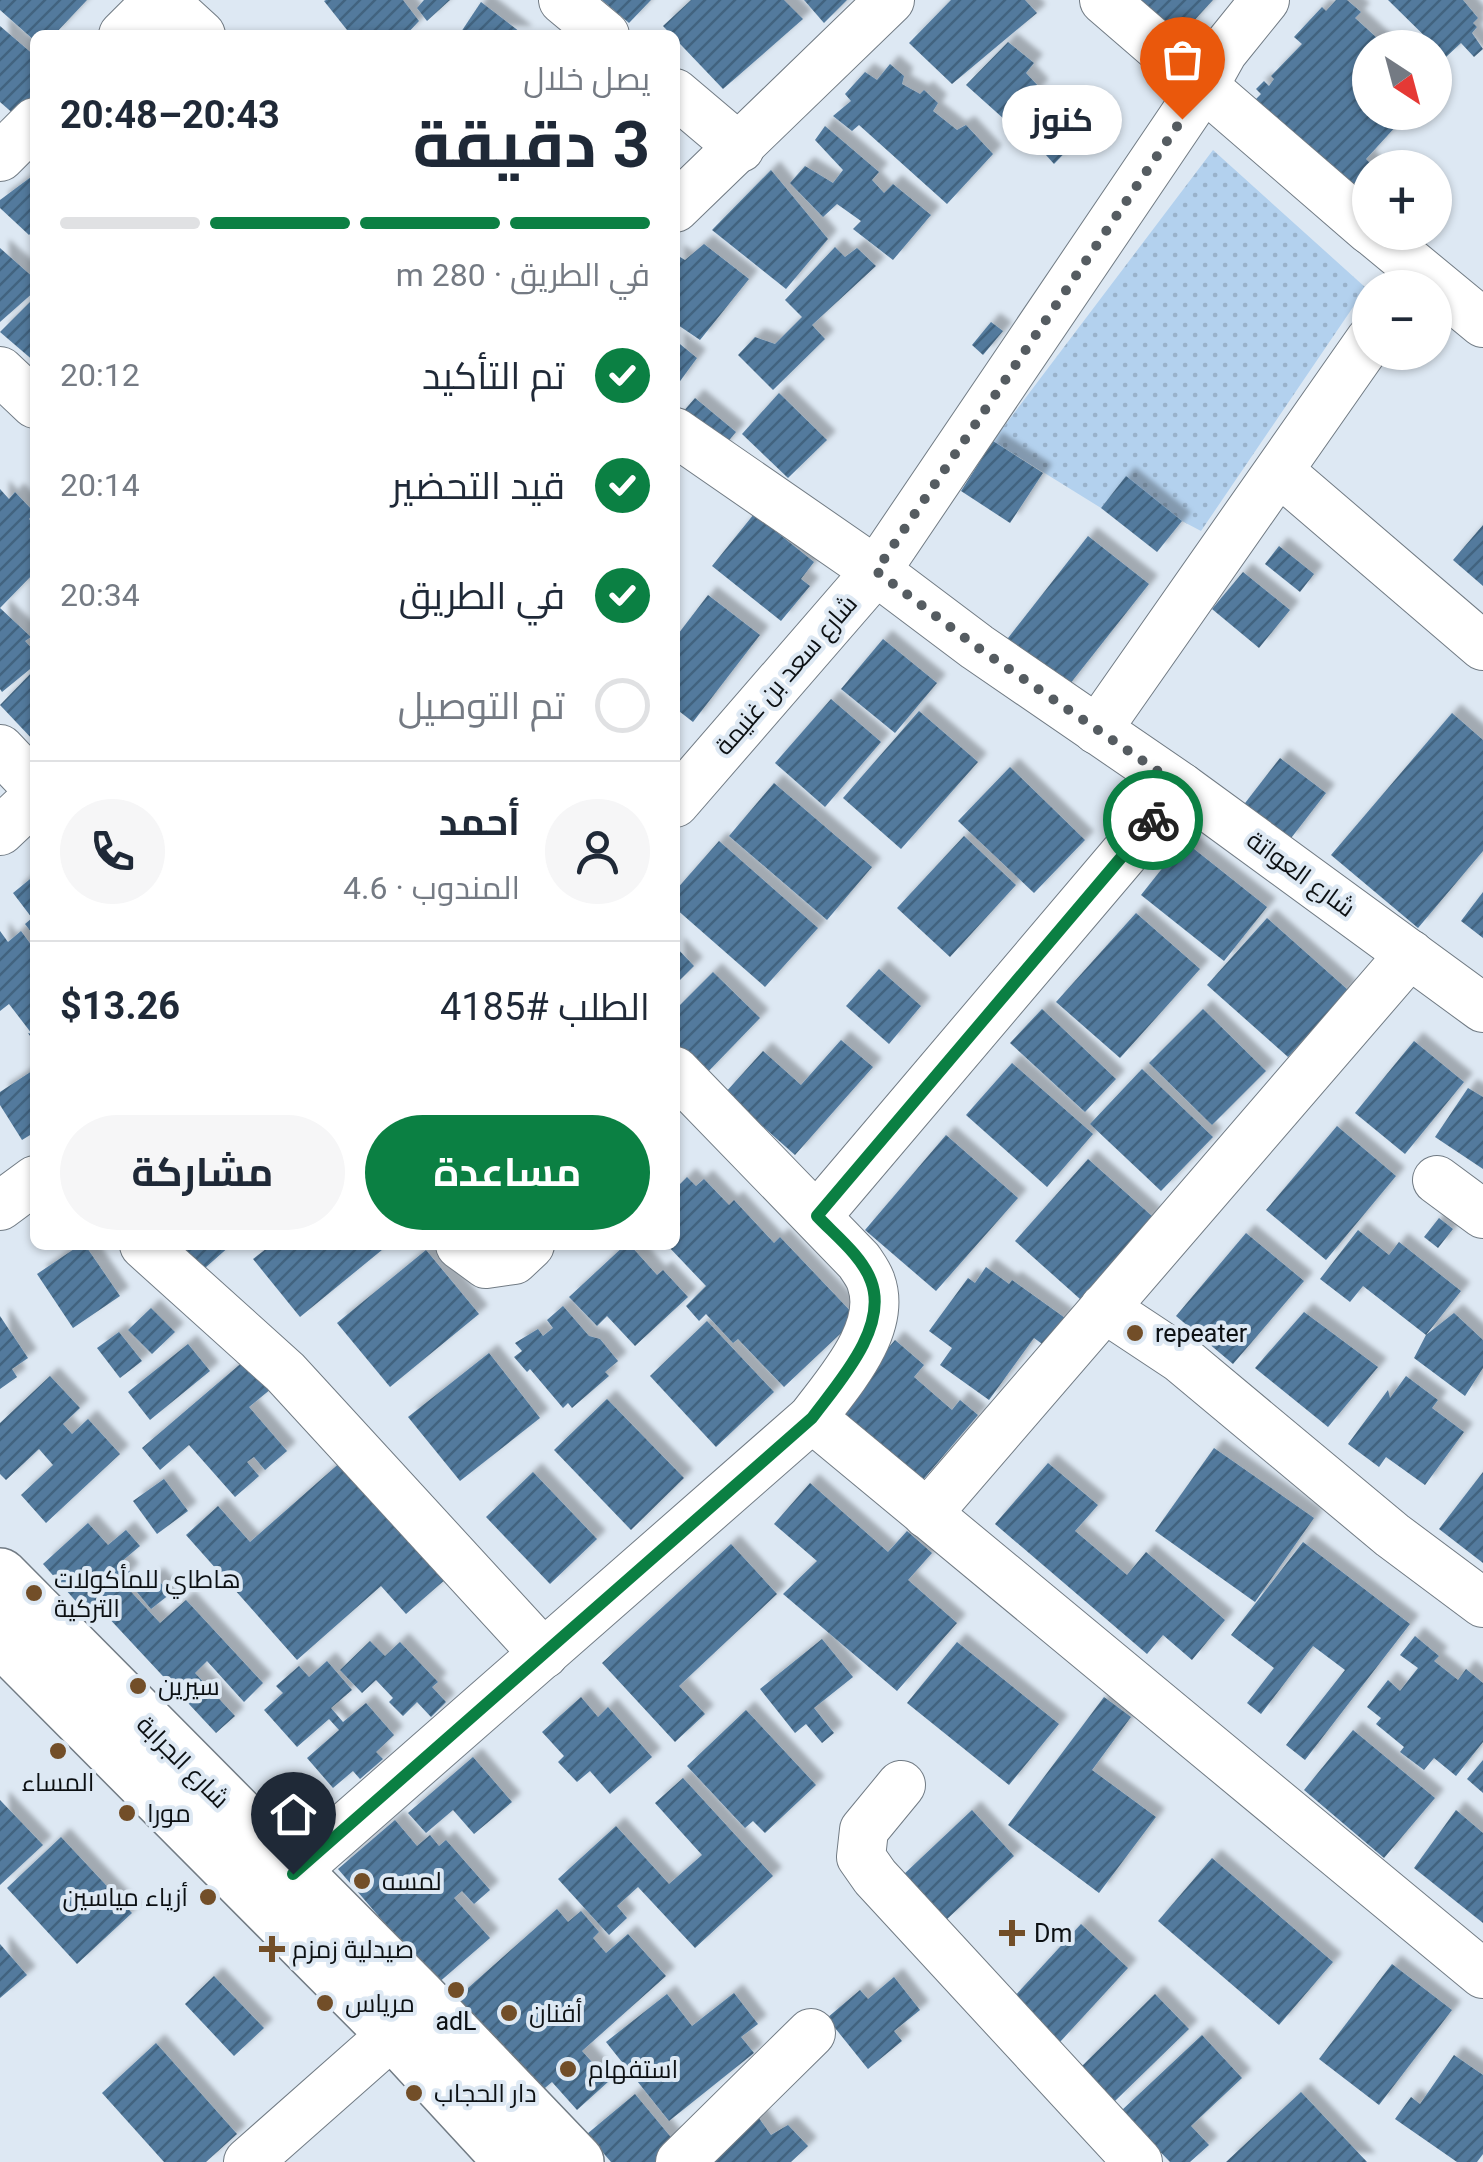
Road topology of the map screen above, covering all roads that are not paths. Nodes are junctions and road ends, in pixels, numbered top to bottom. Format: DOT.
graph roads {
  1 [pos="160,0"];
  2 [pos="564,0"];
  3 [pos="890,0"];
  4 [pos="1104,0"];
  5 [pos="1265,0"];
  6 [pos="128,30"];
  7 [pos="196,30"];
  8 [pos="599,30"];
  9 [pos="1204,86"];
  10 [pos="680,97"];
  11 [pos="740,148"];
  12 [pos="680,203"];
  13 [pos="1352,215"];
  14 [pos="1387,250"];
  15 [pos="1404,270"];
  16 [pos="1452,305"];
  17 [pos="1483,324"];
  18 [pos="1352,366"];
  19 [pos="0,370"];
  20 [pos="30,399"];
  21 [pos="680,435"];
  22 [pos="1280,472"];
  23 [pos="876,571"];
  24 [pos="1483,646"];
  25 [pos="1097,730"];
  26 [pos="0,748"];
  27 [pos="30,781"];
  28 [pos="1181,787"];
  29 [pos="680,796"];
  30 [pos="30,803"];
  31 [pos="0,832"];
  32 [pos="1410,954"];
  33 [pos="1483,1008"];
  34 [pos="682,1094"];
  35 [pos="1437,1180"];
  36 [pos="30,1184"];
  37 [pos="0,1206"];
  38 [pos="1483,1214"];
  39 [pos="817,1216"];
  40 [pos="150,1250"];
  41 [pos="467,1250"];
  42 [pos="525,1250"];
  43 [pos="1104,1308"];
  44 [pos="812,1418"];
  45 [pos="927,1514"];
  46 [pos="0,1576"];
  47 [pos="1483,1603"];
  48 [pos="0,1637"];
  49 [pos="544,1654"];
  50 [pos="901,1784"];
  51 [pos="293,1874"];
  52 [pos="1483,1974"];
  53 [pos="394,2032"];
  54 [pos="812,2033"];
  55 [pos="458,2071"];
  56 [pos="248,2162"];
  57 [pos="513,2162"];
  58 [pos="576,2162"];
  59 [pos="680,2162"];
  60 [pos="1138,2162"];
  1 -- 6 [label="street"];
  1 -- 7 [label="street"];
  2 -- 8 [label="street"];
  3 -- 11 [label="street"];
  4 -- 9 [label="street"];
  5 -- 9 [label="street, شارع سعد بن غنيمة"];
  9 -- 13 [label="street"];
  9 -- 23 [label="street, شارع سعد بن غنيمة"];
  10 -- 11 [label="street"];
  11 -- 12 [label="street"];
  14 -- 15 [label="street"];
  16 -- 17 [label="street"];
  18 -- 22 [label="street"];
  19 -- 20 [label="street"];
  21 -- 23 [label="street, شارع العواتة"];
  22 -- 24 [label="street"];
  22 -- 25 [label="street"];
  23 -- 25 [label="street, شارع العواتة"];
  23 -- 29 [label="street, شارع سعد بن غنيمة"];
  25 -- 28 [label="street, شارع العواتة"];
  26 -- 27 [label="street"];
  28 -- 32 [label="street, شارع العواتة"];
  28 -- 39 [label="street"];
  30 -- 31 [label="street"];
  32 -- 33 [label="street, شارع العواتة"];
  32 -- 43 [label="street"];
  34 -- 39 [label="street"];
  35 -- 38 [label="street"];
  36 -- 37 [label="street"];
  39 -- 44 [label="street"];
  40 -- 49 [label="street"];
  41 -- 42 [label="street"];
  43 -- 45 [label="street"];
  43 -- 47 [label="street"];
  44 -- 45 [label="street"];
  44 -- 49 [label="street"];
  45 -- 52 [label="street"];
  46 -- 51 [label="main road, شارع الجرابة"];
  48 -- 53 [label="main road, شارع الجرابة"];
  49 -- 51 [label="street"];
  50 -- 60 [label="street"];
  51 -- 55 [label="main road, شارع الجرابة"];
  53 -- 55 [label="main road, شارع الجرابة"];
  53 -- 56 [label="street"];
  54 -- 59 [label="street"];
  55 -- 57 [label="main road, شارع الجرابة"];
  55 -- 58 [label="main road, شارع الجرابة"];
}
